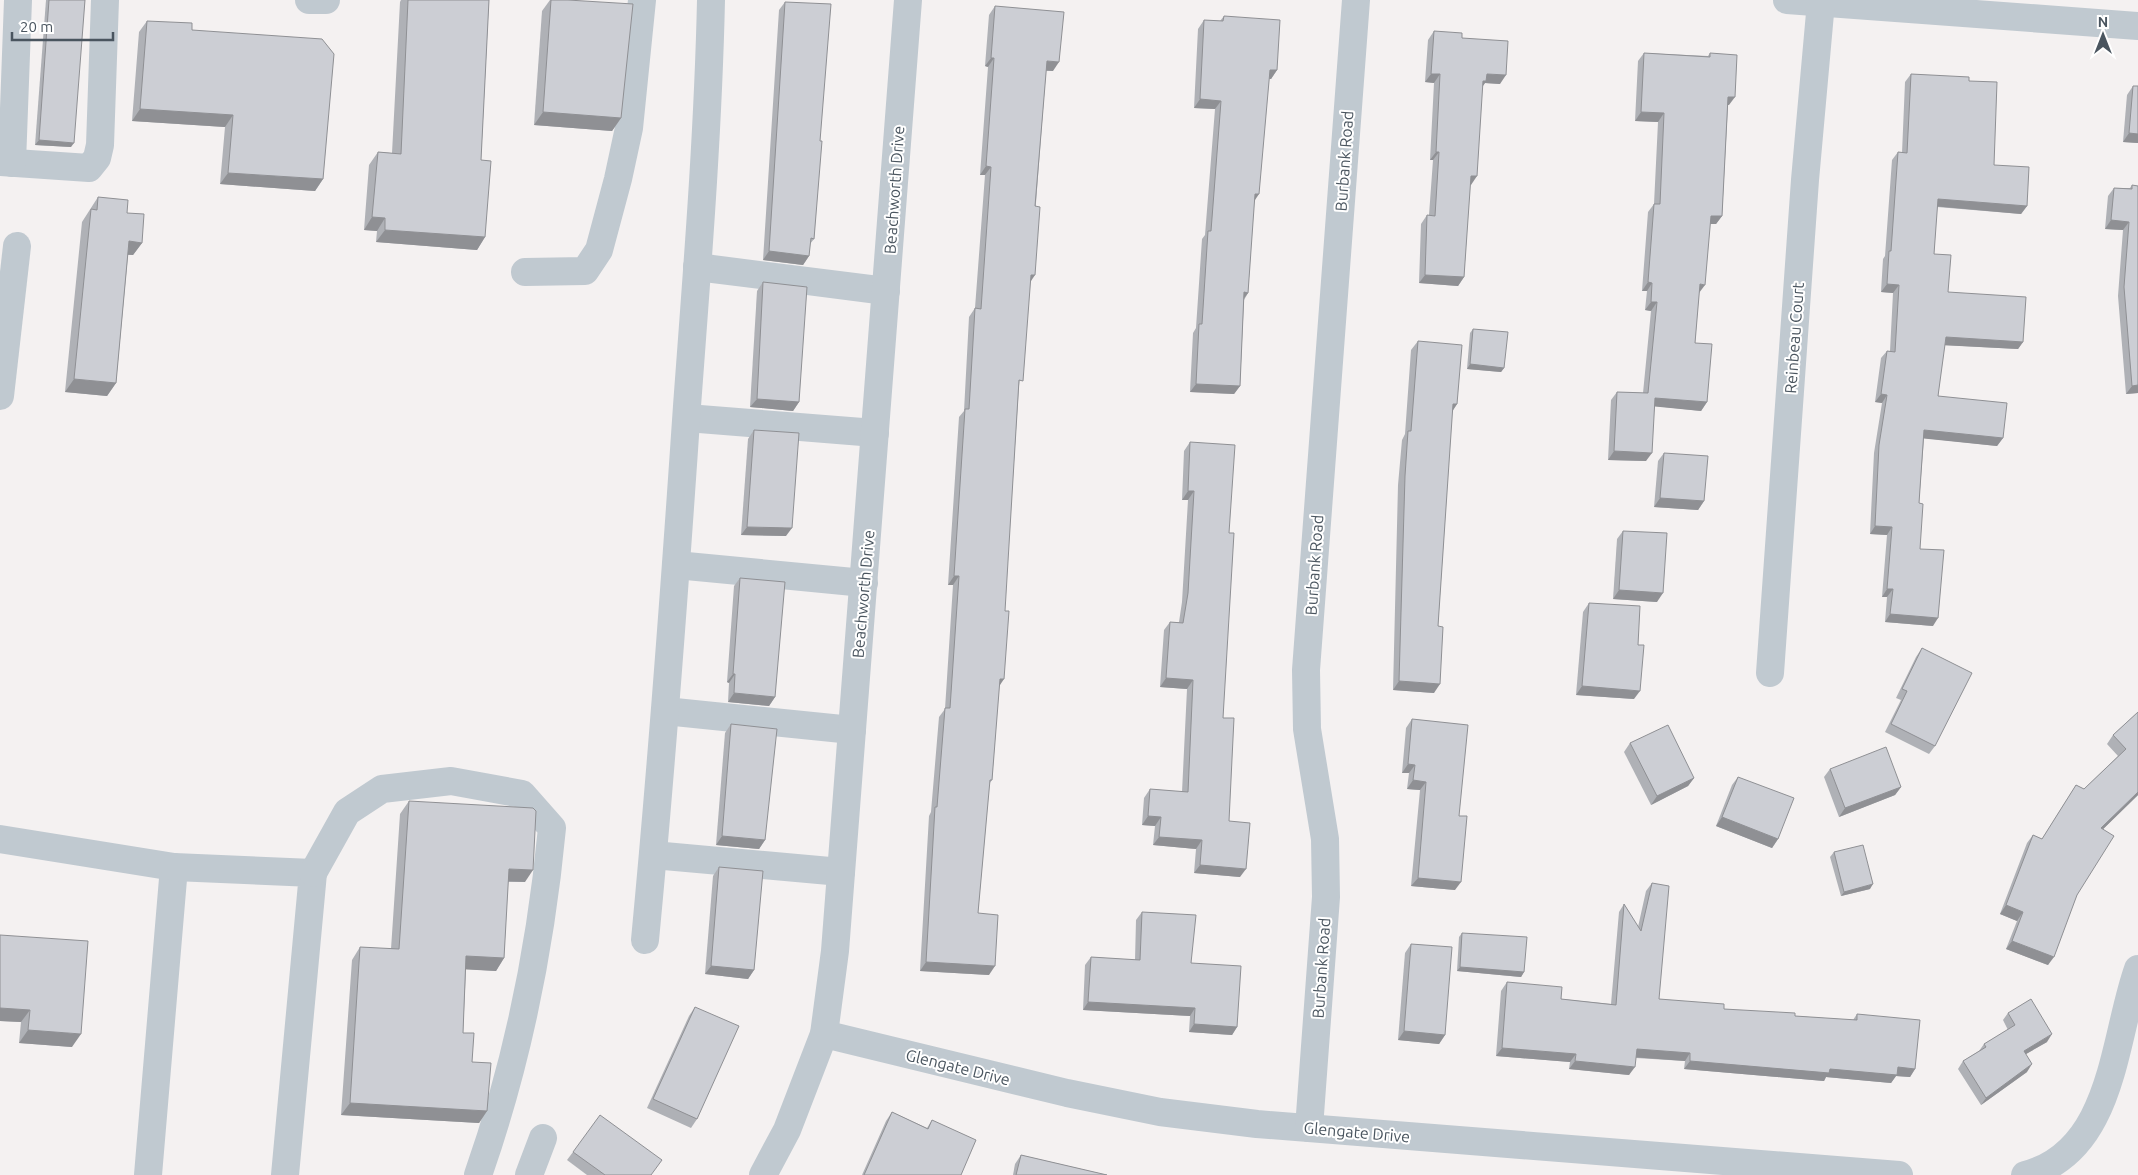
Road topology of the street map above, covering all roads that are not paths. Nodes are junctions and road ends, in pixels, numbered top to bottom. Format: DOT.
graph roads {
  1 [pos="6,0"];
  2 [pos="18,0"];
  3 [pos="105,0"];
  4 [pos="309,0"];
  5 [pos="326,0"];
  6 [pos="642,0"];
  7 [pos="712,0"];
  8 [pos="908,0"];
  9 [pos="1356,0"];
  10 [pos="1787,0"];
  11 [pos="0,2"];
  12 [pos="1820,2"];
  13 [pos="2138,26"];
  14 [pos="6,162"];
  15 [pos="17,246"];
  16 [pos="698,267"];
  17 [pos="525,272"];
  18 [pos="886,290"];
  19 [pos="0,396"];
  20 [pos="687,418"];
  21 [pos="875,433"];
  22 [pos="676,564"];
  23 [pos="864,582"];
  24 [pos="1770,674"];
  25 [pos="665,711"];
  26 [pos="852,730"];
  27 [pos="0,839"];
  28 [pos="653,855"];
  29 [pos="174,867"];
  30 [pos="841,872"];
  31 [pos="313,873"];
  32 [pos="645,940"];
  33 [pos="2138,969"];
  34 [pos="824,1034"];
  35 [pos="1309,1128"];
  36 [pos="543,1138"];
  37 [pos="148,1175"];
  38 [pos="284,1175"];
  39 [pos="478,1175"];
  40 [pos="529,1175"];
  41 [pos="763,1175"];
  42 [pos="1899,1175"];
  43 [pos="2025,1175"];
  1 -- 11 [label="street"];
  2 -- 14 [label="street"];
  3 -- 14 [label="street"];
  4 -- 5 [label="street"];
  6 -- 17 [label="street"];
  7 -- 16 [label="street"];
  8 -- 18 [label="street, Beachworth Drive"];
  9 -- 35 [label="street, Burbank Road"];
  10 -- 12 [label="street"];
  12 -- 13 [label="street"];
  12 -- 24 [label="street, Reinbeau Court"];
  15 -- 19 [label="street"];
  16 -- 18 [label="street"];
  16 -- 20 [label="street"];
  18 -- 21 [label="street, Beachworth Drive"];
  20 -- 21 [label="street"];
  20 -- 22 [label="street"];
  21 -- 23 [label="street, Beachworth Drive"];
  22 -- 23 [label="street"];
  22 -- 25 [label="street"];
  23 -- 26 [label="street, Beachworth Drive"];
  25 -- 26 [label="street"];
  25 -- 28 [label="street"];
  26 -- 30 [label="street, Beachworth Drive"];
  27 -- 29 [label="street"];
  28 -- 30 [label="street"];
  28 -- 32 [label="street"];
  29 -- 31 [label="street"];
  29 -- 37 [label="street"];
  30 -- 34 [label="street, Beachworth Drive"];
  31 -- 38 [label="street"];
  31 -- 39 [label="street"];
  33 -- 43 [label="street"];
  34 -- 35 [label="street, Glengate Drive"];
  34 -- 41 [label="street, Beachworth Drive"];
  35 -- 42 [label="street, Glengate Drive"];
  36 -- 40 [label="street"];
}
